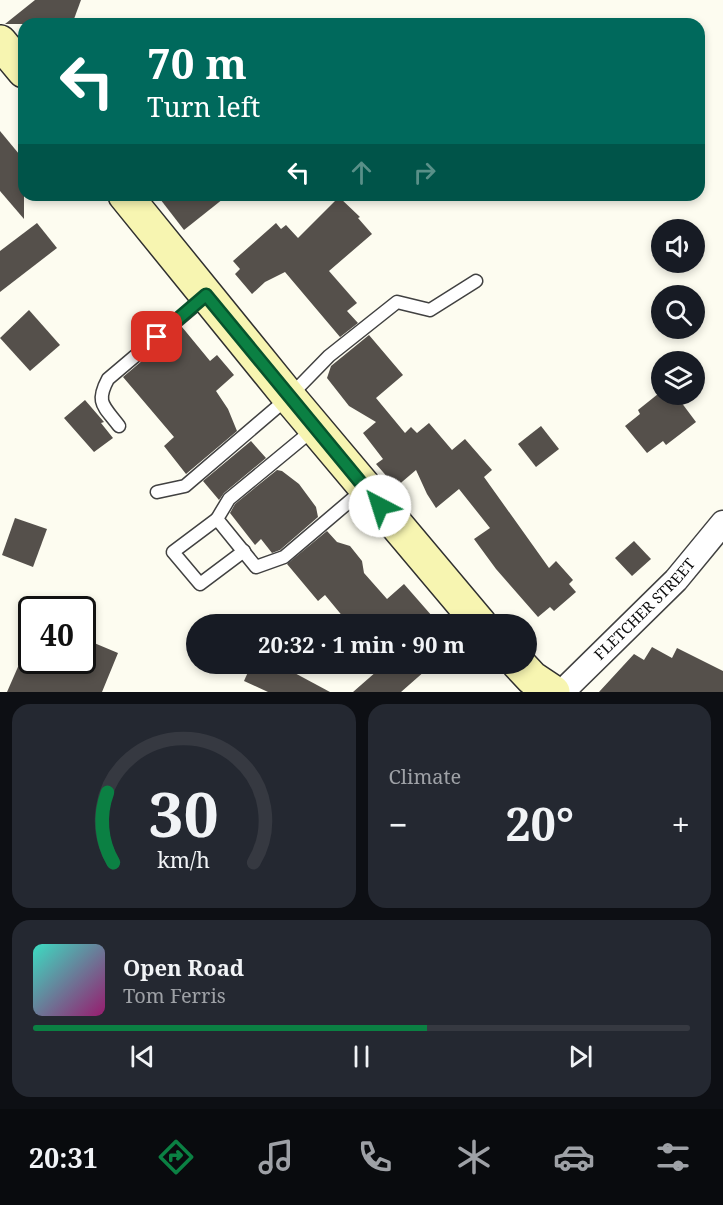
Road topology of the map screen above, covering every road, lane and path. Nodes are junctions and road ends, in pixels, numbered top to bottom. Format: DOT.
graph roads {
  1 [pos="0,42"];
  2 [pos="18,64"];
  3 [pos="130,201"];
  4 [pos="476,281"];
  5 [pos="206,295"];
  6 [pos="290,397"];
  7 [pos="119,426"];
  8 [pos="316,427"];
  9 [pos="365,488"];
  10 [pos="158,492"];
  11 [pos="217,519"];
  12 [pos="723,524"];
  13 [pos="244,551"];
  14 [pos="472,614"];
  15 [pos="528,674"];
  16 [pos="553,692"];
  17 [pos="562,692"];
  1 -- 2 [label="street"];
  3 -- 5 [label="street"];
  4 -- 6 [label="lane"];
  5 -- 6 [label="street"];
  5 -- 7 [label="lane"];
  6 -- 8 [label="street"];
  6 -- 10 [label="lane"];
  8 -- 9 [label="street"];
  8 -- 11 [label="lane"];
  9 -- 13 [label="lane"];
  9 -- 14 [label="street"];
  11 -- 13 [label="lane"];
  11 -- 13 [label="lane"];
  12 -- 17 [label="street, FLETCHER STREET"];
  15 -- 16 [label="street"];
}
